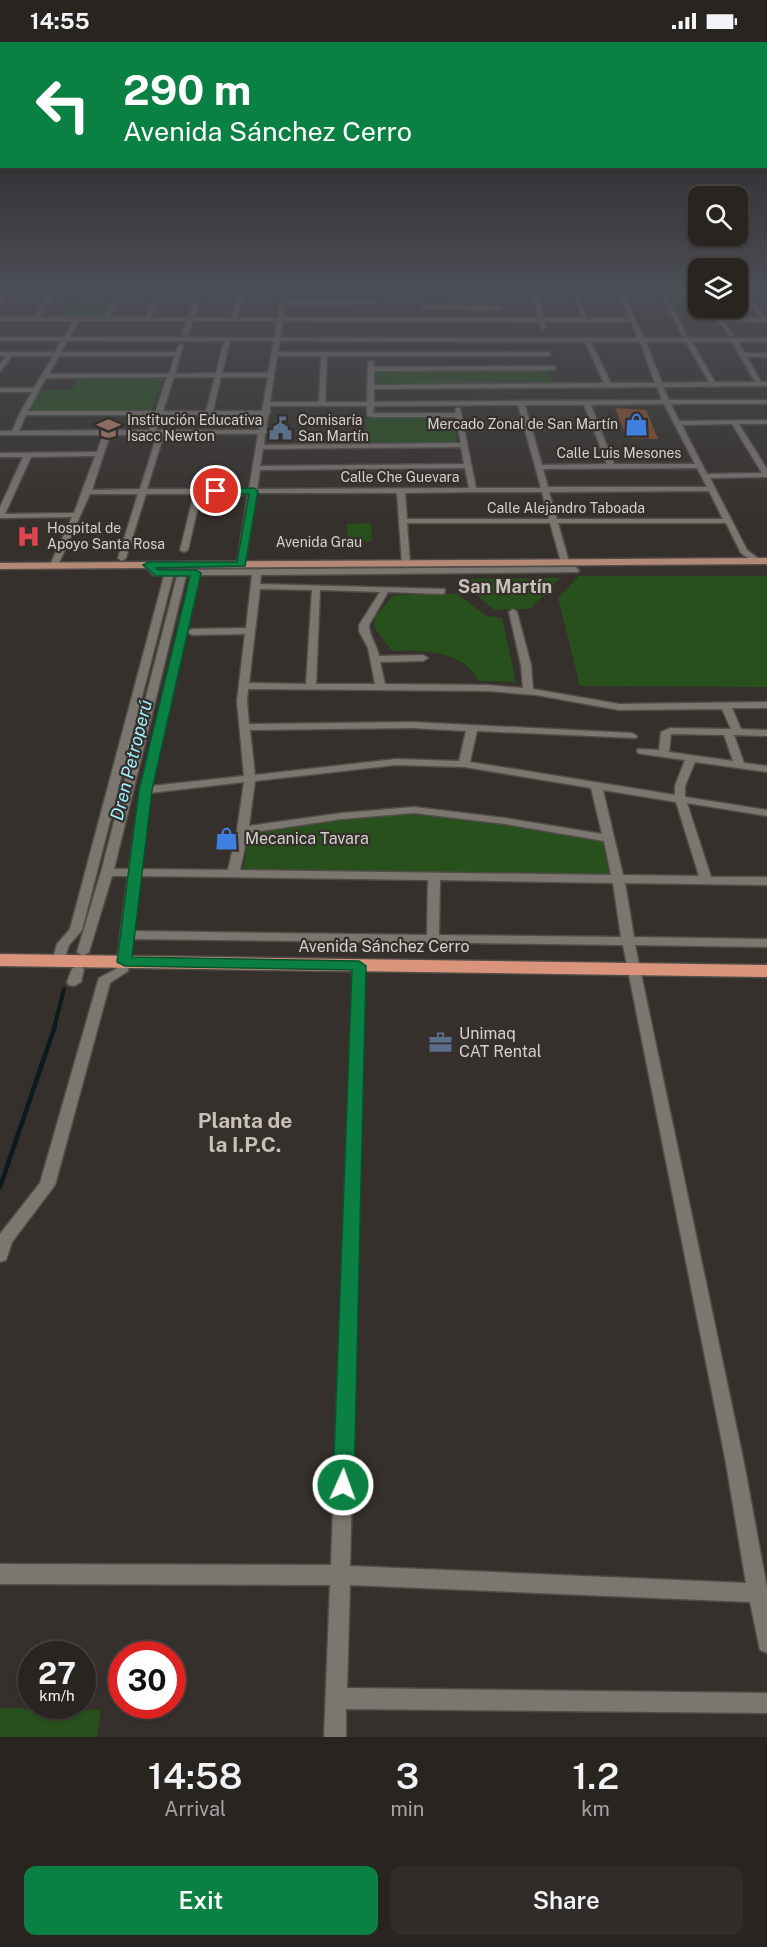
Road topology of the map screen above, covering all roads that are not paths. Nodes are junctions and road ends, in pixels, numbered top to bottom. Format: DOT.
graph roads {
  1 [pos="50,368"];
  2 [pos="174,368"];
  3 [pos="220,368"];
  4 [pos="273,368"];
  5 [pos="323,368"];
  6 [pos="535,368"];
  7 [pos="553,368"];
  8 [pos="600,368"];
  9 [pos="653,368"];
  10 [pos="704,368"];
  11 [pos="750,368"];
  12 [pos="371,369"];
  13 [pos="47,373"];
  14 [pos="173,373"];
  15 [pos="218,375"];
  16 [pos="272,375"];
  17 [pos="608,384"];
  18 [pos="659,384"];
  19 [pos="713,384"];
  20 [pos="759,384"];
  21 [pos="767,384"];
  22 [pos="558,385"];
  23 [pos="371,387"];
  24 [pos="0,390"];
  25 [pos="37,390"];
  26 [pos="666,402"];
  27 [pos="767,402"];
  28 [pos="521,403"];
  29 [pos="565,403"];
  30 [pos="587,403"];
  31 [pos="322,404"];
  32 [pos="370,404"];
  33 [pos="457,404"];
  34 [pos="267,409"];
  35 [pos="159,412"];
  36 [pos="23,413"];
  37 [pos="209,413"];
  38 [pos="459,415"];
  39 [pos="734,422"];
  40 [pos="767,422"];
  41 [pos="677,423"];
  42 [pos="264,432"];
  43 [pos="0,433"];
  44 [pos="15,433"];
  45 [pos="108,433"];
  46 [pos="152,433"];
  47 [pos="161,433"];
  48 [pos="465,446"];
  49 [pos="261,447"];
  50 [pos="100,454"];
  51 [pos="0,455"];
  52 [pos="28,455"];
  53 [pos="469,466"];
  54 [pos="611,466"];
  55 [pos="700,466"];
  56 [pos="539,467"];
  57 [pos="258,468"];
  58 [pos="767,475"];
  59 [pos="705,476"];
  60 [pos="712,489"];
  61 [pos="545,490"];
  62 [pos="198,491"];
  63 [pos="254,491"];
  64 [pos="401,491"];
  65 [pos="473,491"];
  66 [pos="87,492"];
  67 [pos="144,492"];
  68 [pos="0,515"];
  69 [pos="77,515"];
  70 [pos="402,521"];
  71 [pos="553,521"];
  72 [pos="729,521"];
  73 [pos="184,550"];
  74 [pos="0,557"];
  75 [pos="122,558"];
  76 [pos="405,560"];
  77 [pos="56,561"];
  78 [pos="242,561"];
  79 [pos="762,561"];
  80 [pos="565,562"];
  81 [pos="148,565"];
  82 [pos="0,566"];
  83 [pos="575,570"];
  84 [pos="169,573"];
  85 [pos="182,573"];
  86 [pos="196,573"];
  87 [pos="257,573"];
  88 [pos="256,586"];
  89 [pos="316,588"];
  90 [pos="386,589"];
  91 [pos="442,591"];
  92 [pos="513,612"];
  93 [pos="250,631"];
  94 [pos="192,632"];
  95 [pos="375,658"];
  96 [pos="423,658"];
  97 [pos="244,686"];
  98 [pos="311,686"];
  99 [pos="380,686"];
  100 [pos="528,691"];
  101 [pos="767,705"];
  102 [pos="726,706"];
  103 [pos="245,727"];
  104 [pos="472,729"];
  105 [pos="733,732"];
  106 [pos="767,733"];
  107 [pos="632,736"];
  108 [pos="642,751"];
  109 [pos="664,754"];
  110 [pos="691,759"];
  111 [pos="464,764"];
  112 [pos="740,766"];
  113 [pos="767,769"];
  114 [pos="250,779"];
  115 [pos="596,784"];
  116 [pos="145,790"];
  117 [pos="680,798"];
  118 [pos="767,814"];
  119 [pos="243,830"];
  120 [pos="608,838"];
  121 [pos="107,872"];
  122 [pos="137,872"];
  123 [pos="234,874"];
  124 [pos="434,876"];
  125 [pos="618,878"];
  126 [pos="706,880"];
  127 [pos="767,881"];
  128 [pos="127,935"];
  129 [pos="433,939"];
  130 [pos="628,940"];
  131 [pos="767,943"];
  132 [pos="84,952"];
  133 [pos="0,960"];
  134 [pos="58,961"];
  135 [pos="125,962"];
  136 [pos="359,966"];
  137 [pos="634,968"];
  138 [pos="767,971"];
  139 [pos="0,1255"];
  140 [pos="0,1574"];
  141 [pos="341,1575"];
  142 [pos="758,1593"];
  143 [pos="767,1643"];
  144 [pos="337,1698"];
  145 [pos="767,1703"];
  146 [pos="335,1737"];
  1 -- 13 [label="street"];
  2 -- 14 [label="street"];
  3 -- 15 [label="street"];
  4 -- 16 [label="street"];
  5 -- 31 [label="street"];
  6 -- 12 [label="street"];
  7 -- 22 [label="street"];
  8 -- 17 [label="street"];
  9 -- 18 [label="street"];
  10 -- 19 [label="street"];
  11 -- 20 [label="street"];
  12 -- 23 [label="street"];
  13 -- 14 [label="street"];
  13 -- 25 [label="street"];
  14 -- 15 [label="street"];
  14 -- 35 [label="street"];
  15 -- 16 [label="street"];
  15 -- 37 [label="street"];
  16 -- 34 [label="street"];
  17 -- 18 [label="street"];
  17 -- 22 [label="street"];
  18 -- 19 [label="street"];
  18 -- 26 [label="street"];
  19 -- 20 [label="street"];
  20 -- 21 [label="street"];
  22 -- 23 [label="street"];
  22 -- 29 [label="street"];
  23 -- 32 [label="street"];
  24 -- 25 [label="street"];
  25 -- 36 [label="street"];
  26 -- 27 [label="street"];
  26 -- 30 [label="street"];
  26 -- 41 [label="street"];
  28 -- 29 [label="street"];
  28 -- 33 [label="street"];
  28 -- 56 [label="street"];
  29 -- 30 [label="street"];
  30 -- 54 [label="street"];
  31 -- 32 [label="street"];
  31 -- 34 [label="street"];
  32 -- 33 [label="street"];
  32 -- 38 [label="street"];
  33 -- 38 [label="street"];
  34 -- 37 [label="street"];
  34 -- 42 [label="street"];
  35 -- 36 [label="street"];
  35 -- 37 [label="street"];
  35 -- 46 [label="street"];
  36 -- 44 [label="street"];
  38 -- 48 [label="street"];
  39 -- 40 [label="street"];
  39 -- 41 [label="street"];
  39 -- 58 [label="street"];
  41 -- 55 [label="street"];
  42 -- 47 [label="street"];
  42 -- 49 [label="street"];
  43 -- 44 [label="street"];
  44 -- 45 [label="street"];
  45 -- 46 [label="street"];
  45 -- 50 [label="street"];
  46 -- 47 [label="street"];
  47 -- 67 [label="street"];
  48 -- 49 [label="street"];
  48 -- 53 [label="street"];
  49 -- 57 [label="street"];
  50 -- 52 [label="street"];
  50 -- 66 [label="street"];
  51 -- 52 [label="street"];
  52 -- 68 [label="street"];
  53 -- 57 [label="street"];
  53 -- 65 [label="street"];
  54 -- 55 [label="street, Calle Luis Mesones"];
  54 -- 56 [label="street, Calle Luis Mesones"];
  55 -- 59 [label="street"];
  56 -- 61 [label="street"];
  57 -- 63 [label="street"];
  58 -- 59 [label="street"];
  59 -- 60 [label="street"];
  60 -- 61 [label="street, Calle Che Guevara"];
  60 -- 72 [label="street"];
  61 -- 65 [label="street, Calle Che Guevara"];
  61 -- 71 [label="street"];
  62 -- 63 [label="street, Calle Che Guevara"];
  62 -- 67 [label="street, Calle Che Guevara"];
  62 -- 73 [label="street"];
  63 -- 64 [label="street, Calle Che Guevara"];
  63 -- 78 [label="street"];
  64 -- 65 [label="street, Calle Che Guevara"];
  64 -- 70 [label="street"];
  66 -- 67 [label="street, Calle Che Guevara"];
  66 -- 69 [label="street"];
  67 -- 75 [label="street"];
  68 -- 69 [label="street"];
  69 -- 77 [label="street"];
  70 -- 71 [label="street, Calle Alejandro Taboada"];
  70 -- 76 [label="street"];
  71 -- 72 [label="street, Calle Alejandro Taboada"];
  71 -- 80 [label="street"];
  72 -- 79 [label="street"];
  74 -- 77 [label="main road, Avenida Grau"];
  75 -- 77 [label="main road, Avenida Grau"];
  75 -- 78 [label="main road, Avenida Grau"];
  76 -- 78 [label="main road, Avenida Grau"];
  76 -- 80 [label="main road, Avenida Grau"];
  77 -- 81 [label="main road, Avenida Grau"];
  77 -- 82 [label="main road, Avenida Grau"];
  78 -- 81 [label="main road, Avenida Grau"];
  79 -- 80 [label="main road, Avenida Grau"];
  81 -- 84 [label="street"];
  83 -- 87 [label="street"];
  84 -- 85 [label="street"];
  84 -- 134 [label="street"];
  85 -- 86 [label="street"];
  85 -- 121 [label="street"];
  86 -- 87 [label="street"];
  86 -- 116 [label="street"];
  87 -- 88 [label="street"];
  88 -- 89 [label="street"];
  88 -- 93 [label="street"];
  89 -- 90 [label="street"];
  89 -- 98 [label="street"];
  90 -- 91 [label="street"];
  90 -- 95 [label="street"];
  92 -- 100 [label="street"];
  93 -- 94 [label="street"];
  93 -- 97 [label="street"];
  95 -- 96 [label="street"];
  95 -- 99 [label="street"];
  97 -- 98 [label="street"];
  97 -- 103 [label="street"];
  98 -- 99 [label="street"];
  99 -- 100 [label="street"];
  100 -- 102 [label="street"];
  101 -- 102 [label="street"];
  102 -- 105 [label="street"];
  103 -- 104 [label="street"];
  103 -- 114 [label="street"];
  104 -- 107 [label="street"];
  104 -- 111 [label="street"];
  105 -- 106 [label="street"];
  105 -- 109 [label="street"];
  105 -- 112 [label="street"];
  108 -- 109 [label="street"];
  109 -- 110 [label="street"];
  110 -- 112 [label="street"];
  110 -- 117 [label="street"];
  111 -- 114 [label="street"];
  111 -- 115 [label="street"];
  112 -- 113 [label="street"];
  114 -- 116 [label="street"];
  114 -- 119 [label="street"];
  115 -- 117 [label="street"];
  115 -- 120 [label="street"];
  116 -- 122 [label="street"];
  117 -- 118 [label="street"];
  117 -- 126 [label="street"];
  119 -- 120 [label="street"];
  119 -- 123 [label="street"];
  120 -- 125 [label="street"];
  121 -- 122 [label="street"];
  121 -- 132 [label="street"];
  122 -- 123 [label="street"];
  122 -- 128 [label="street"];
  123 -- 124 [label="street"];
  124 -- 125 [label="street"];
  124 -- 129 [label="street"];
  125 -- 126 [label="street"];
  125 -- 130 [label="street"];
  126 -- 127 [label="street"];
  128 -- 129 [label="street"];
  128 -- 135 [label="street"];
  129 -- 130 [label="street"];
  130 -- 131 [label="street"];
  130 -- 137 [label="street"];
  133 -- 134 [label="highway, Avenida Sánchez Cerro"];
  134 -- 135 [label="highway, Avenida Sánchez Cerro"];
  135 -- 136 [label="highway, Avenida Sánchez Cerro"];
  135 -- 139 [label="street"];
  136 -- 137 [label="highway, Avenida Sánchez Cerro"];
  136 -- 141 [label="street"];
  137 -- 138 [label="highway, Avenida Sánchez Cerro"];
  137 -- 142 [label="street"];
  140 -- 141 [label="street"];
  141 -- 142 [label="street"];
  141 -- 144 [label="street"];
  142 -- 143 [label="street"];
  144 -- 145 [label="street"];
  144 -- 146 [label="street"];
}
